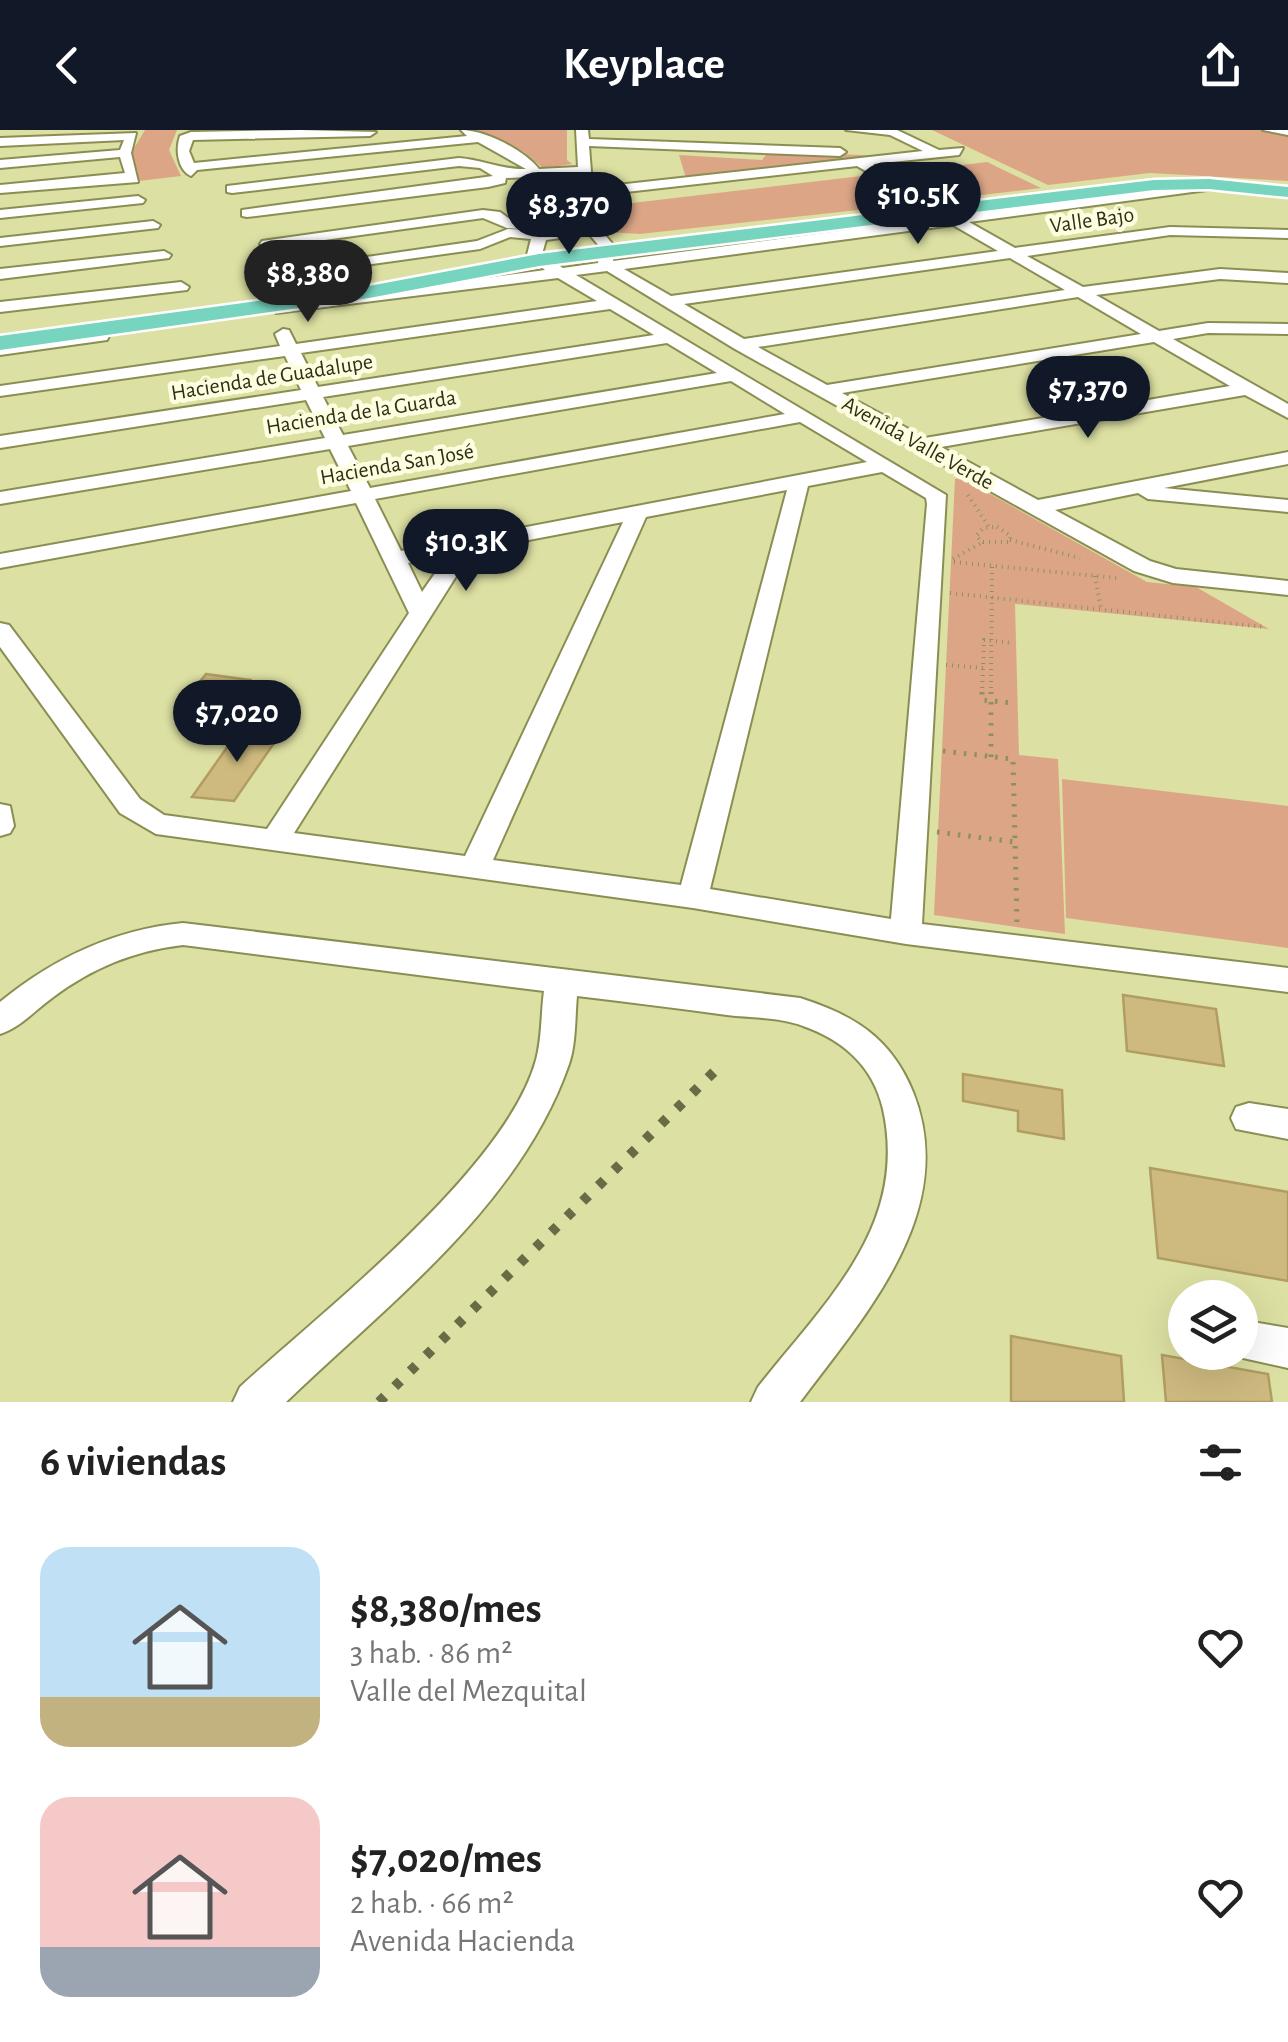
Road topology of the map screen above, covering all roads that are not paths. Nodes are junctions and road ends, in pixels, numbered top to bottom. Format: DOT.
graph roads {
  1 [pos="852,130"];
  2 [pos="1270,130"];
  3 [pos="890,131"];
  4 [pos="1288,131"];
  5 [pos="264,134"];
  6 [pos="472,134"];
  7 [pos="636,136"];
  8 [pos="587,138"];
  9 [pos="417,140"];
  10 [pos="0,142"];
  11 [pos="959,151"];
  12 [pos="125,153"];
  13 [pos="938,153"];
  14 [pos="640,156"];
  15 [pos="919,156"];
  16 [pos="273,160"];
  17 [pos="878,161"];
  18 [pos="861,163"];
  19 [pos="0,164"];
  20 [pos="530,167"];
  21 [pos="495,170"];
  22 [pos="584,171"];
  23 [pos="906,177"];
  24 [pos="888,185"];
  25 [pos="1217,185"];
  26 [pos="134,187"];
  27 [pos="1288,188"];
  28 [pos="0,189"];
  29 [pos="617,190"];
  30 [pos="573,207"];
  31 [pos="914,208"];
  32 [pos="946,210"];
  33 [pos="0,214"];
  34 [pos="256,228"];
  35 [pos="1288,234"];
  36 [pos="158,240"];
  37 [pos="670,240"];
  38 [pos="0,242"];
  39 [pos="545,246"];
  40 [pos="602,247"];
  41 [pos="1011,254"];
  42 [pos="0,274"];
  43 [pos="1288,278"];
  44 [pos="1079,292"];
  45 [pos="666,302"];
  46 [pos="611,304"];
  47 [pos="0,308"];
  48 [pos="273,311"];
  49 [pos="1288,329"];
  50 [pos="1155,337"];
  51 [pos="668,338"];
  52 [pos="0,343"];
  53 [pos="741,345"];
  54 [pos="290,350"];
  55 [pos="731,376"];
  56 [pos="1246,389"];
  57 [pos="0,391"];
  58 [pos="823,391"];
  59 [pos="311,394"];
  60 [pos="1288,412"];
  61 [pos="803,416"];
  62 [pos="336,441"];
  63 [pos="0,442"];
  64 [pos="921,445"];
  65 [pos="1288,458"];
  66 [pos="885,465"];
  67 [pos="798,482"];
  68 [pos="1116,490"];
  69 [pos="363,496"];
  70 [pos="0,498"];
  71 [pos="1288,506"];
  72 [pos="1036,507"];
  73 [pos="638,514"];
  74 [pos="464,546"];
  75 [pos="395,559"];
  76 [pos="0,560"];
  77 [pos="1288,588"];
  78 [pos="422,615"];
  79 [pos="0,630"];
  80 [pos="0,813"];
  81 [pos="0,826"];
  82 [pos="276,839"];
  83 [pos="475,867"];
  84 [pos="693,897"];
  85 [pos="906,932"];
  86 [pos="562,979"];
  87 [pos="1288,980"];
  88 [pos="0,1021"];
  89 [pos="1249,1118"];
  90 [pos="1288,1124"];
  91 [pos="1258,1343"];
  92 [pos="1288,1348"];
  93 [pos="256,1402"];
  94 [pos="773,1402"];
  1 -- 3 [label="street"];
  2 -- 4 [label="street"];
  3 -- 13 [label="street"];
  5 -- 9 [label="street"];
  5 -- 16 [label="street"];
  5 -- 16 [label="street"];
  6 -- 9 [label="street"];
  6 -- 20 [label="street"];
  7 -- 8 [label="street"];
  7 -- 14 [label="street"];
  7 -- 15 [label="street"];
  8 -- 22 [label="street"];
  9 -- 16 [label="street"];
  10 -- 12 [label="street"];
  11 -- 13 [label="street"];
  12 -- 19 [label="street"];
  12 -- 26 [label="street"];
  13 -- 15 [label="street"];
  15 -- 17 [label="street"];
  17 -- 18 [label="street"];
  17 -- 23 [label="street"];
  18 -- 24 [label="street"];
  18 -- 29 [label="street"];
  20 -- 21 [label="street"];
  20 -- 22 [label="street"];
  20 -- 39 [label="street"];
  21 -- 34 [label="street"];
  21 -- 34 [label="street"];
  22 -- 30 [label="street"];
  23 -- 24 [label="street"];
  23 -- 32 [label="street"];
  24 -- 31 [label="street"];
  24 -- 32 [label="street"];
  25 -- 27 [label="main road"];
  25 -- 32 [label="street"];
  25 -- 32 [label="main road"];
  26 -- 28 [label="street"];
  26 -- 33 [label="street"];
  26 -- 36 [label="street"];
  27 -- 32 [label="main road"];
  30 -- 39 [label="street"];
  30 -- 40 [label="street"];
  31 -- 32 [label="main road"];
  31 -- 37 [label="main road"];
  32 -- 37 [label="main road"];
  32 -- 40 [label="street"];
  32 -- 41 [label="street"];
  34 -- 39 [label="street"];
  34 -- 39 [label="street"];
  35 -- 41 [label="street, Valle Bajo"];
  36 -- 38 [label="street"];
  36 -- 42 [label="street"];
  36 -- 47 [label="street"];
  37 -- 40 [label="main road"];
  39 -- 40 [label="main road"];
  39 -- 46 [label="street, Avenida Valle Verde"];
  39 -- 48 [label="street"];
  39 -- 52 [label="main road"];
  39 -- 52 [label="main road"];
  40 -- 45 [label="street, Avenida Valle Verde"];
  41 -- 44 [label="street"];
  41 -- 45 [label="street, Valle Bajo"];
  43 -- 44 [label="street"];
  44 -- 50 [label="street"];
  44 -- 53 [label="street"];
  45 -- 53 [label="street, Avenida Valle Verde"];
  46 -- 51 [label="street, Avenida Valle Verde"];
  46 -- 54 [label="street"];
  48 -- 52 [label="street"];
  48 -- 54 [label="street"];
  49 -- 50 [label="street"];
  50 -- 56 [label="street"];
  50 -- 58 [label="street"];
  51 -- 55 [label="street, Avenida Valle Verde"];
  51 -- 59 [label="street, Hacienda de Guadalupe"];
  53 -- 58 [label="street, Avenida Valle Verde"];
  54 -- 57 [label="street"];
  54 -- 59 [label="street"];
  55 -- 61 [label="street, Avenida Valle Verde"];
  55 -- 62 [label="street, Hacienda de la Guarda"];
  56 -- 60 [label="street"];
  56 -- 64 [label="street"];
  58 -- 64 [label="street, Avenida Valle Verde"];
  59 -- 62 [label="street"];
  59 -- 63 [label="street, Hacienda de Guadalupe"];
  61 -- 66 [label="street, Avenida Valle Verde"];
  61 -- 69 [label="street, Hacienda San José"];
  62 -- 69 [label="street"];
  62 -- 70 [label="street, Hacienda de la Guarda"];
  64 -- 72 [label="street, Avenida Valle Verde"];
  65 -- 68 [label="street"];
  66 -- 67 [label="street"];
  66 -- 85 [label="street, Avenida Valle Verde"];
  67 -- 73 [label="street"];
  67 -- 84 [label="street"];
  68 -- 71 [label="street"];
  68 -- 72 [label="street"];
  69 -- 75 [label="street"];
  69 -- 76 [label="street, Hacienda San José"];
  72 -- 77 [label="street, Avenida Valle Verde"];
  73 -- 74 [label="street"];
  73 -- 83 [label="street"];
  74 -- 75 [label="street"];
  74 -- 78 [label="street"];
  75 -- 78 [label="street"];
  78 -- 82 [label="street"];
  79 -- 82 [label="street"];
  80 -- 81 [label="street"];
  82 -- 83 [label="street"];
  83 -- 84 [label="street"];
  84 -- 85 [label="street"];
  85 -- 87 [label="street"];
  86 -- 88 [label="street"];
  86 -- 93 [label="street"];
  86 -- 94 [label="street"];
  89 -- 90 [label="street"];
  91 -- 92 [label="street"];
}
